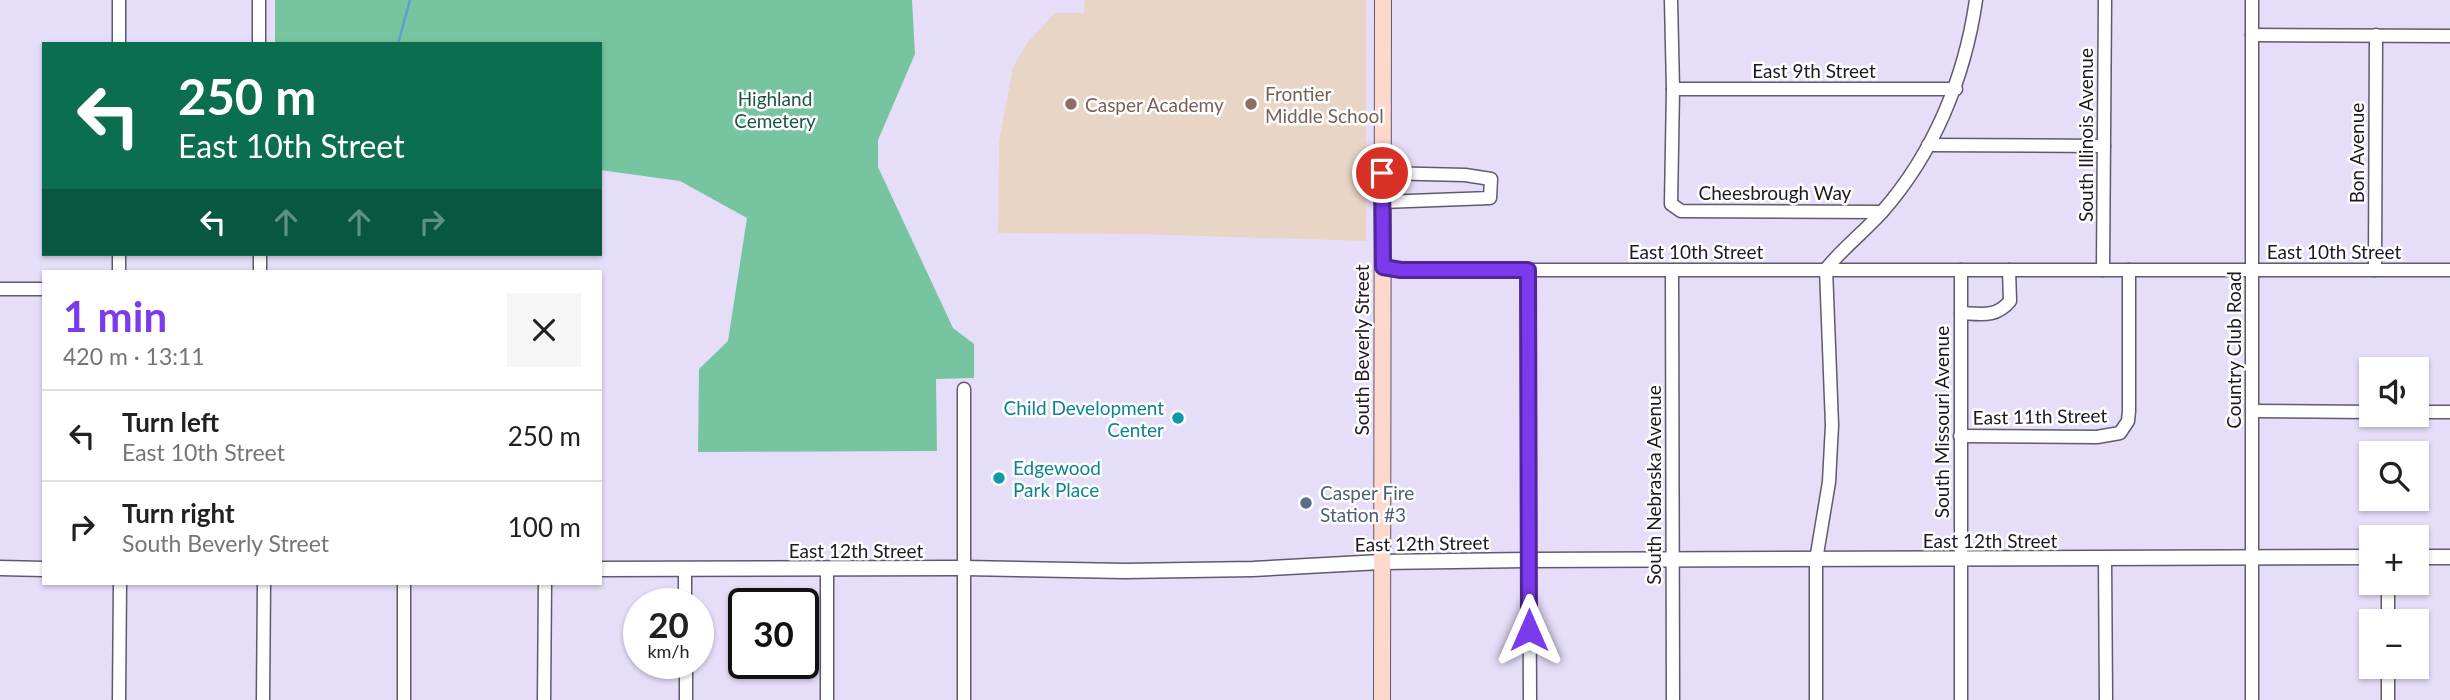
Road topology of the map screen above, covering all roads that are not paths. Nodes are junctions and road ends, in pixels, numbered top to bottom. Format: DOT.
graph roads {
  1 [pos="119,0"];
  2 [pos="259,0"];
  3 [pos="1383,0"];
  4 [pos="1671,0"];
  5 [pos="1976,0"];
  6 [pos="2105,0"];
  7 [pos="2252,0"];
  8 [pos="2252,35"];
  9 [pos="2376,35"];
  10 [pos="2450,36"];
  11 [pos="119,42"];
  12 [pos="259,42"];
  13 [pos="1673,89"];
  14 [pos="1956,89"];
  15 [pos="1928,145"];
  16 [pos="2104,146"];
  17 [pos="1382,173"];
  18 [pos="1382,202"];
  19 [pos="1882,212"];
  20 [pos="1383,267"];
  21 [pos="1826,269"];
  22 [pos="1528,270"];
  23 [pos="1961,270"];
  24 [pos="2009,270"];
  25 [pos="2103,270"];
  26 [pos="2129,270"];
  27 [pos="2252,270"];
  28 [pos="2375,270"];
  29 [pos="2450,270"];
  30 [pos="1672,271"];
  31 [pos="0,289"];
  32 [pos="42,289"];
  33 [pos="1961,313"];
  34 [pos="964,389"];
  35 [pos="2252,411"];
  36 [pos="2359,412"];
  37 [pos="2429,412"];
  38 [pos="2450,412"];
  39 [pos="1960,436"];
  40 [pos="2359,557"];
  41 [pos="2429,557"];
  42 [pos="2450,557"];
  43 [pos="1673,559"];
  44 [pos="2105,559"];
  45 [pos="2252,559"];
  46 [pos="1529,560"];
  47 [pos="1816,560"];
  48 [pos="1961,560"];
  49 [pos="1381,562"];
  50 [pos="0,568"];
  51 [pos="964,568"];
  52 [pos="42,569"];
  53 [pos="602,569"];
  54 [pos="685,569"];
  55 [pos="827,569"];
  56 [pos="120,585"];
  57 [pos="264,585"];
  58 [pos="404,585"];
  59 [pos="545,585"];
  60 [pos="685,588"];
  61 [pos="686,679"];
  62 [pos="2388,679"];
  63 [pos="119,700"];
  64 [pos="263,700"];
  65 [pos="404,700"];
  66 [pos="544,700"];
  67 [pos="686,700"];
  68 [pos="827,700"];
  69 [pos="964,700"];
  70 [pos="1382,700"];
  71 [pos="1530,700"];
  72 [pos="1673,700"];
  73 [pos="1816,700"];
  74 [pos="1961,700"];
  75 [pos="2106,700"];
  76 [pos="2252,700"];
  77 [pos="2388,700"];
  1 -- 11 [label="street"];
  2 -- 12 [label="street"];
  3 -- 17 [label="main road, South Beverly Street"];
  4 -- 13 [label="street"];
  5 -- 14 [label="street"];
  6 -- 16 [label="street, South Illinois Avenue"];
  7 -- 8 [label="street, Country Club Road"];
  8 -- 9 [label="street"];
  8 -- 27 [label="street, Country Club Road"];
  9 -- 10 [label="street"];
  9 -- 28 [label="street, Bon Avenue"];
  13 -- 14 [label="street, East 9th Street"];
  13 -- 19 [label="street, Cheesbrough Way"];
  14 -- 15 [label="street"];
  15 -- 16 [label="street"];
  15 -- 19 [label="street"];
  16 -- 25 [label="street, South Illinois Avenue"];
  17 -- 18 [label="main road, South Beverly Street"];
  17 -- 18 [label="street"];
  18 -- 20 [label="main road, South Beverly Street"];
  19 -- 21 [label="street"];
  20 -- 22 [label="street, East 10th Street"];
  20 -- 49 [label="main road, South Beverly Street"];
  21 -- 23 [label="street, East 10th Street"];
  21 -- 30 [label="street, East 10th Street"];
  21 -- 47 [label="street"];
  22 -- 30 [label="street, East 10th Street"];
  22 -- 46 [label="street"];
  23 -- 24 [label="street, East 10th Street"];
  23 -- 33 [label="street, South Missouri Avenue"];
  24 -- 25 [label="street, East 10th Street"];
  24 -- 33 [label="street"];
  25 -- 26 [label="street, East 10th Street"];
  26 -- 27 [label="street, East 10th Street"];
  26 -- 39 [label="street, East 11th Street"];
  27 -- 28 [label="street, East 10th Street"];
  27 -- 35 [label="street, Country Club Road"];
  28 -- 29 [label="street, East 10th Street"];
  30 -- 43 [label="street, South Nebraska Avenue"];
  31 -- 32 [label="street"];
  33 -- 39 [label="street, South Missouri Avenue"];
  34 -- 51 [label="street"];
  35 -- 36 [label="street"];
  35 -- 45 [label="street, Country Club Road"];
  37 -- 38 [label="street"];
  39 -- 48 [label="street, South Missouri Avenue"];
  40 -- 45 [label="street, East 12th Street"];
  41 -- 42 [label="street"];
  43 -- 46 [label="street, East 12th Street"];
  43 -- 47 [label="street, East 12th Street"];
  43 -- 72 [label="street, South Nebraska Avenue"];
  44 -- 45 [label="street, East 12th Street"];
  44 -- 48 [label="street, East 12th Street"];
  44 -- 75 [label="street"];
  45 -- 76 [label="street, Country Club Road"];
  46 -- 49 [label="street, East 12th Street"];
  46 -- 71 [label="street"];
  47 -- 48 [label="street, East 12th Street"];
  47 -- 73 [label="street"];
  48 -- 74 [label="street, South Missouri Avenue"];
  49 -- 51 [label="street, East 12th Street"];
  49 -- 70 [label="main road, South Beverly Street"];
  50 -- 52 [label="street"];
  51 -- 55 [label="street, East 12th Street"];
  51 -- 69 [label="street"];
  53 -- 54 [label="street, East 12th Street"];
  54 -- 55 [label="street, East 12th Street"];
  54 -- 60 [label="street"];
  55 -- 68 [label="street"];
  56 -- 63 [label="street"];
  57 -- 64 [label="street"];
  58 -- 65 [label="street"];
  59 -- 66 [label="street"];
  61 -- 67 [label="street"];
  62 -- 77 [label="street"];
}
